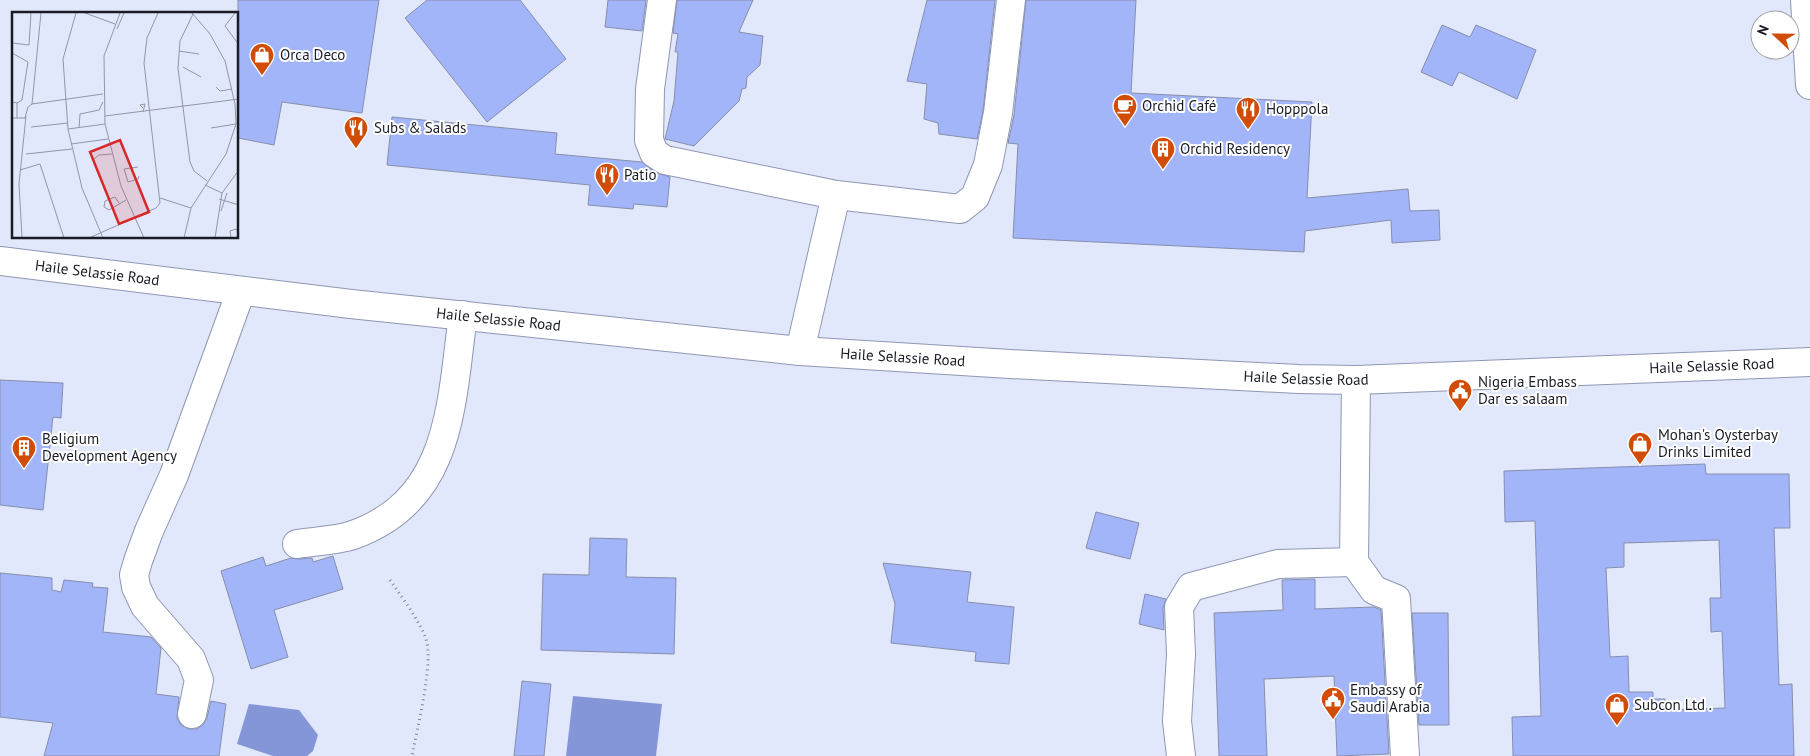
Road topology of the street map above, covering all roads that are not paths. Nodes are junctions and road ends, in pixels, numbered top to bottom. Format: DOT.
graph roads {
  1 [pos="662,0"];
  2 [pos="1011,0"];
  3 [pos="1805,0"];
  4 [pos="1810,85"];
  5 [pos="836,195"];
  6 [pos="0,261"];
  7 [pos="241,290"];
  8 [pos="462,315"];
  9 [pos="800,351"];
  10 [pos="1810,362"];
  11 [pos="1356,380"];
  12 [pos="297,544"];
  13 [pos="1354,562"];
  14 [pos="192,714"];
  15 [pos="1180,756"];
  16 [pos="1405,756"];
  1 -- 5 [label="street"];
  2 -- 5 [label="street"];
  3 -- 4 [label="street"];
  5 -- 9 [label="street"];
  6 -- 7 [label="street, Haile Selassie Road"];
  7 -- 8 [label="street, Haile Selassie Road"];
  7 -- 14 [label="street"];
  8 -- 9 [label="street, Haile Selassie Road"];
  8 -- 12 [label="street"];
  9 -- 11 [label="street, Haile Selassie Road"];
  10 -- 11 [label="street, Haile Selassie Road"];
  11 -- 13 [label="street"];
  13 -- 15 [label="street"];
  13 -- 16 [label="street"];
}
